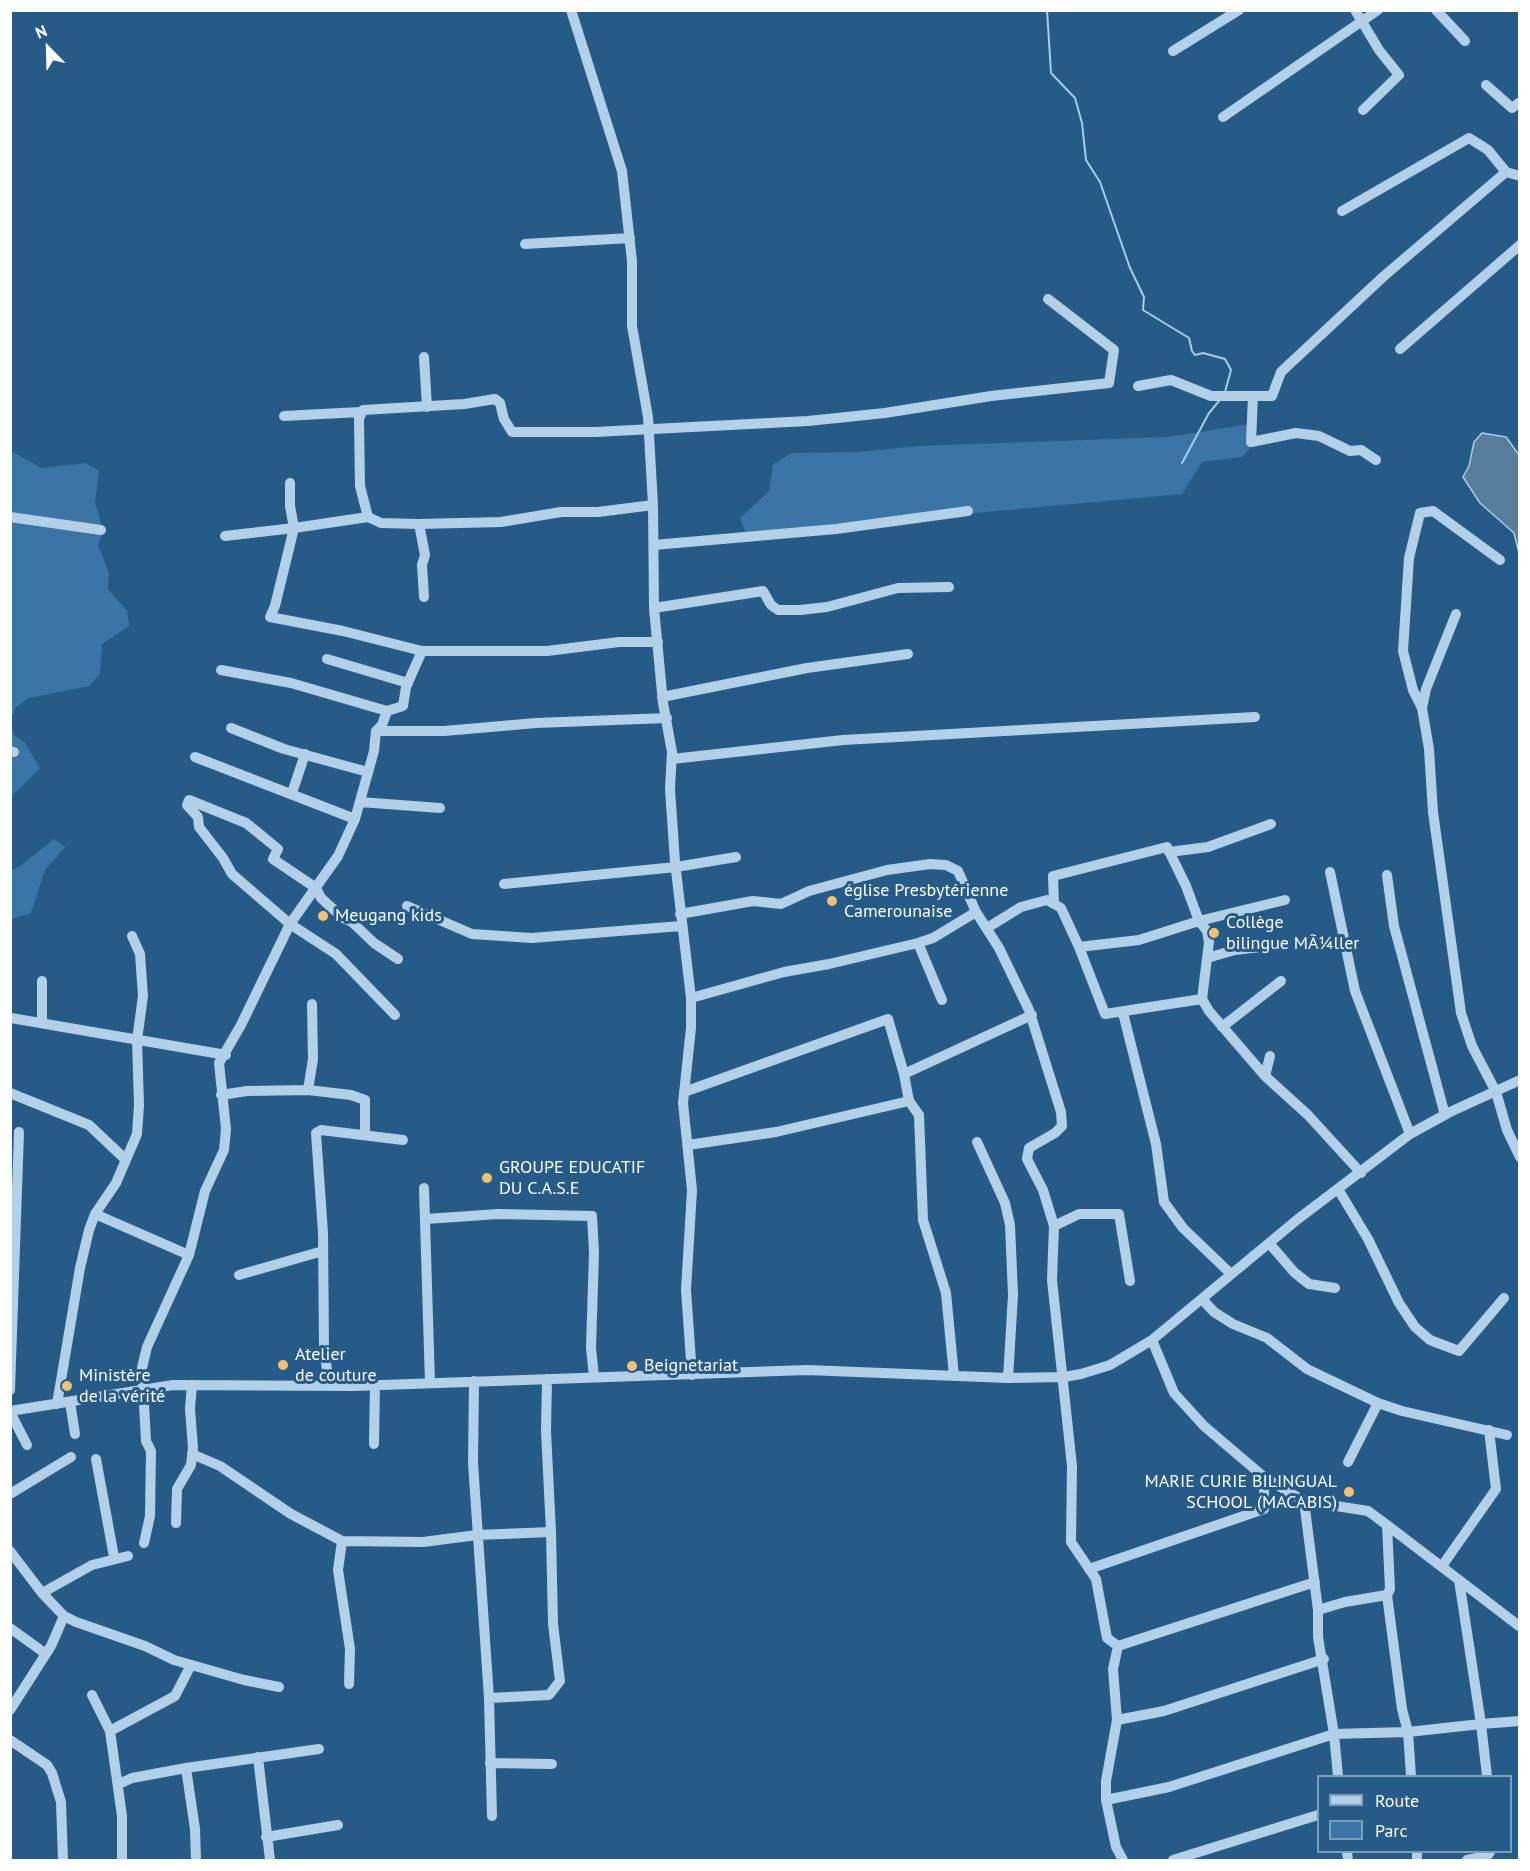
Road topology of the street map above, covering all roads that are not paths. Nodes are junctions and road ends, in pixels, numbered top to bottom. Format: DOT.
graph roads {
  1 [pos="571,10"];
  2 [pos="1239,10"];
  3 [pos="1355,10"];
  4 [pos="1378,10"];
  5 [pos="1436,10"];
  6 [pos="1363,22"];
  7 [pos="1465,41"];
  8 [pos="1173,51"];
  9 [pos="1486,85"];
  10 [pos="1520,102"];
  11 [pos="1363,110"];
  12 [pos="1223,117"];
  13 [pos="1506,172"];
  14 [pos="1520,176"];
  15 [pos="1342,211"];
  16 [pos="630,238"];
  17 [pos="525,244"];
  18 [pos="1520,245"];
  19 [pos="1048,299"];
  20 [pos="1400,349"];
  21 [pos="424,357"];
  22 [pos="1138,386"];
  23 [pos="1253,396"];
  24 [pos="427,407"];
  25 [pos="360,412"];
  26 [pos="284,416"];
  27 [pos="649,429"];
  28 [pos="1376,460"];
  29 [pos="290,483"];
  30 [pos="653,505"];
  31 [pos="968,511"];
  32 [pos="10,517"];
  33 [pos="368,517"];
  34 [pos="419,525"];
  35 [pos="294,528"];
  36 [pos="102,530"];
  37 [pos="225,536"];
  38 [pos="654,545"];
  39 [pos="1500,560"];
  40 [pos="949,587"];
  41 [pos="423,597"];
  42 [pos="654,608"];
  43 [pos="1456,614"];
  44 [pos="658,642"];
  45 [pos="422,651"];
  46 [pos="908,654"];
  47 [pos="327,659"];
  48 [pos="221,670"];
  49 [pos="408,683"];
  50 [pos="663,697"];
  51 [pos="1422,708"];
  52 [pos="387,711"];
  53 [pos="1256,717"];
  54 [pos="667,718"];
  55 [pos="231,728"];
  56 [pos="376,730"];
  57 [pos="305,754"];
  58 [pos="195,757"];
  59 [pos="672,759"];
  60 [pos="368,772"];
  61 [pos="292,793"];
  62 [pos="360,802"];
  63 [pos="440,808"];
  64 [pos="355,819"];
  65 [pos="1271,824"];
  66 [pos="1169,852"];
  67 [pos="736,857"];
  68 [pos="676,867"];
  69 [pos="1330,872"];
  70 [pos="1387,874"];
  71 [pos="504,884"];
  72 [pos="316,888"];
  73 [pos="1285,900"];
  74 [pos="1054,904"];
  75 [pos="407,906"];
  76 [pos="976,912"];
  77 [pos="681,920"];
  78 [pos="1199,921"];
  79 [pos="290,924"];
  80 [pos="987,928"];
  81 [pos="132,936"];
  82 [pos="918,943"];
  83 [pos="1080,947"];
  84 [pos="1260,947"];
  85 [pos="1207,958"];
  86 [pos="398,959"];
  87 [pos="42,981"];
  88 [pos="1281,981"];
  89 [pos="691,998"];
  90 [pos="1202,999"];
  91 [pos="942,1000"];
  92 [pos="312,1004"];
  93 [pos="1123,1013"];
  94 [pos="395,1015"];
  95 [pos="1032,1015"];
  96 [pos="11,1018"];
  97 [pos="42,1022"];
  98 [pos="1222,1027"];
  99 [pos="137,1040"];
  100 [pos="226,1055"];
  101 [pos="1269,1056"];
  102 [pos="904,1074"];
  103 [pos="1265,1076"];
  104 [pos="1520,1080"];
  105 [pos="308,1090"];
  106 [pos="684,1092"];
  107 [pos="1496,1092"];
  108 [pos="10,1093"];
  109 [pos="221,1095"];
  110 [pos="909,1101"];
  111 [pos="1445,1115"];
  112 [pos="19,1132"];
  113 [pos="1410,1134"];
  114 [pos="365,1135"];
  115 [pos="404,1140"];
  116 [pos="977,1142"];
  117 [pos="688,1145"];
  118 [pos="1520,1157"];
  119 [pos="126,1160"];
  120 [pos="1361,1173"];
  121 [pos="424,1188"];
  122 [pos="1338,1189"];
  123 [pos="95,1214"];
  124 [pos="426,1219"];
  125 [pos="1054,1226"];
  126 [pos="1269,1243"];
  127 [pos="323,1251"];
  128 [pos="189,1255"];
  129 [pos="1231,1274"];
  130 [pos="239,1275"];
  131 [pos="1130,1281"];
  132 [pos="1335,1288"];
  133 [pos="1504,1298"];
  134 [pos="1202,1299"];
  135 [pos="1152,1340"];
  136 [pos="692,1375"];
  137 [pos="954,1376"];
  138 [pos="594,1377"];
  139 [pos="1064,1377"];
  140 [pos="1008,1378"];
  141 [pos="547,1379"];
  142 [pos="474,1381"];
  143 [pos="430,1383"];
  144 [pos="375,1384"];
  145 [pos="192,1385"];
  146 [pos="329,1385"];
  147 [pos="10,1390"];
  148 [pos="142,1390"];
  149 [pos="70,1402"];
  150 [pos="1378,1403"];
  151 [pos="57,1404"];
  152 [pos="10,1412"];
  153 [pos="1489,1430"];
  154 [pos="75,1434"];
  155 [pos="1507,1435"];
  156 [pos="374,1444"];
  157 [pos="27,1445"];
  158 [pos="192,1454"];
  159 [pos="71,1458"];
  160 [pos="96,1459"];
  161 [pos="1348,1462"];
  162 [pos="1264,1477"];
  163 [pos="10,1494"];
  164 [pos="1304,1501"];
  165 [pos="176,1523"];
  166 [pos="1387,1525"];
  167 [pos="551,1532"];
  168 [pos="477,1535"];
  169 [pos="342,1541"];
  170 [pos="144,1543"];
  171 [pos="10,1551"];
  172 [pos="128,1556"];
  173 [pos="114,1557"];
  174 [pos="1442,1566"];
  175 [pos="1089,1569"];
  176 [pos="1459,1580"];
  177 [pos="1315,1582"];
  178 [pos="42,1593"];
  179 [pos="1387,1596"];
  180 [pos="1318,1610"];
  181 [pos="64,1616"];
  182 [pos="1519,1626"];
  183 [pos="10,1628"];
  184 [pos="1118,1646"];
  185 [pos="46,1654"];
  186 [pos="1324,1659"];
  187 [pos="191,1665"];
  188 [pos="349,1684"];
  189 [pos="279,1687"];
  190 [pos="92,1695"];
  191 [pos="489,1698"];
  192 [pos="10,1710"];
  193 [pos="1117,1720"];
  194 [pos="1520,1721"];
  195 [pos="1481,1724"];
  196 [pos="110,1731"];
  197 [pos="1408,1732"];
  198 [pos="1334,1734"];
  199 [pos="10,1740"];
  200 [pos="319,1749"];
  201 [pos="258,1757"];
  202 [pos="490,1763"];
  203 [pos="552,1764"];
  204 [pos="186,1768"];
  205 [pos="1338,1775"];
  206 [pos="1411,1775"];
  207 [pos="1486,1775"];
  208 [pos="119,1784"];
  209 [pos="1106,1800"];
  210 [pos="1317,1815"];
  211 [pos="492,1816"];
  212 [pos="339,1825"];
  213 [pos="266,1837"];
  214 [pos="1488,1856"];
  215 [pos="63,1860"];
  216 [pos="122,1860"];
  217 [pos="196,1860"];
  218 [pos="270,1860"];
  219 [pos="1123,1860"];
  220 [pos="1173,1860"];
  221 [pos="1467,1860"];
  1 -- 16 [label="street"];
  2 -- 8 [label="street"];
  3 -- 6 [label="street"];
  4 -- 6 [label="street"];
  5 -- 7 [label="street"];
  6 -- 11 [label="street"];
  6 -- 12 [label="street"];
  9 -- 10 [label="street"];
  13 -- 14 [label="street"];
  13 -- 15 [label="street"];
  13 -- 23 [label="street"];
  16 -- 17 [label="street"];
  16 -- 27 [label="street"];
  18 -- 20 [label="street"];
  19 -- 27 [label="street"];
  21 -- 24 [label="street"];
  22 -- 23 [label="street"];
  23 -- 28 [label="street"];
  24 -- 25 [label="street"];
  24 -- 27 [label="street"];
  25 -- 26 [label="street"];
  25 -- 33 [label="street"];
  27 -- 30 [label="street"];
  29 -- 35 [label="street"];
  30 -- 34 [label="street"];
  30 -- 38 [label="street"];
  31 -- 38 [label="street"];
  32 -- 36 [label="street"];
  33 -- 34 [label="street"];
  33 -- 35 [label="street"];
  34 -- 41 [label="street"];
  35 -- 37 [label="street"];
  35 -- 45 [label="street"];
  38 -- 42 [label="street"];
  39 -- 51 [label="street"];
  40 -- 42 [label="street"];
  42 -- 44 [label="street"];
  43 -- 51 [label="street"];
  44 -- 45 [label="street"];
  44 -- 50 [label="street"];
  45 -- 49 [label="street"];
  46 -- 50 [label="street"];
  47 -- 49 [label="street"];
  48 -- 52 [label="street"];
  49 -- 52 [label="street"];
  50 -- 54 [label="street"];
  51 -- 107 [label="street"];
  52 -- 56 [label="street"];
  53 -- 59 [label="street"];
  54 -- 56 [label="street"];
  54 -- 59 [label="street"];
  55 -- 57 [label="street"];
  56 -- 60 [label="street"];
  57 -- 60 [label="street"];
  57 -- 61 [label="street"];
  58 -- 61 [label="street"];
  59 -- 68 [label="street"];
  60 -- 62 [label="street"];
  61 -- 64 [label="street"];
  62 -- 63 [label="street"];
  62 -- 64 [label="street"];
  64 -- 72 [label="street"];
  65 -- 66 [label="street"];
  66 -- 74 [label="street"];
  66 -- 78 [label="street"];
  67 -- 68 [label="street"];
  68 -- 71 [label="street"];
  68 -- 77 [label="street"];
  69 -- 113 [label="street"];
  70 -- 111 [label="street"];
  72 -- 79 [label="street"];
  72 -- 79 [label="street"];
  72 -- 86 [label="street"];
  73 -- 78 [label="street"];
  74 -- 80 [label="street"];
  74 -- 83 [label="street"];
  75 -- 77 [label="street"];
  76 -- 77 [label="street"];
  76 -- 80 [label="street"];
  76 -- 82 [label="street"];
  77 -- 89 [label="street"];
  78 -- 83 [label="street"];
  78 -- 85 [label="street"];
  79 -- 94 [label="street"];
  79 -- 100 [label="street"];
  80 -- 95 [label="street"];
  81 -- 99 [label="street"];
  82 -- 89 [label="street"];
  82 -- 91 [label="street"];
  83 -- 93 [label="street"];
  84 -- 85 [label="street"];
  85 -- 90 [label="street"];
  87 -- 97 [label="street"];
  88 -- 98 [label="street"];
  89 -- 106 [label="street"];
  90 -- 93 [label="street"];
  90 -- 98 [label="street"];
  92 -- 105 [label="street"];
  93 -- 129 [label="street"];
  95 -- 102 [label="street"];
  95 -- 125 [label="street"];
  96 -- 97 [label="street"];
  97 -- 99 [label="street"];
  98 -- 103 [label="street"];
  99 -- 100 [label="street"];
  99 -- 119 [label="street"];
  100 -- 109 [label="street"];
  101 -- 103 [label="street"];
  102 -- 106 [label="street"];
  102 -- 110 [label="street"];
  103 -- 120 [label="street"];
  104 -- 107 [label="street"];
  105 -- 109 [label="street"];
  105 -- 114 [label="street"];
  106 -- 117 [label="street"];
  107 -- 111 [label="street"];
  107 -- 118 [label="street"];
  108 -- 119 [label="street"];
  109 -- 128 [label="street"];
  110 -- 117 [label="street"];
  110 -- 137 [label="street"];
  111 -- 113 [label="street"];
  112 -- 147 [label="street"];
  113 -- 120 [label="street"];
  114 -- 115 [label="street"];
  114 -- 127 [label="street"];
  116 -- 140 [label="street"];
  117 -- 136 [label="street"];
  119 -- 123 [label="street"];
  120 -- 122 [label="street"];
  121 -- 124 [label="street"];
  122 -- 126 [label="street"];
  122 -- 133 [label="street"];
  123 -- 128 [label="street"];
  123 -- 151 [label="street"];
  124 -- 138 [label="street"];
  124 -- 143 [label="street"];
  125 -- 131 [label="street"];
  125 -- 139 [label="street"];
  126 -- 129 [label="street"];
  126 -- 132 [label="street"];
  127 -- 130 [label="street"];
  127 -- 146 [label="street"];
  128 -- 148 [label="street"];
  129 -- 134 [label="street"];
  134 -- 135 [label="street"];
  134 -- 150 [label="street"];
  135 -- 139 [label="street"];
  135 -- 162 [label="street"];
  136 -- 137 [label="street"];
  136 -- 138 [label="street"];
  137 -- 140 [label="street"];
  138 -- 141 [label="street"];
  139 -- 140 [label="street"];
  139 -- 175 [label="street"];
  141 -- 142 [label="street"];
  141 -- 167 [label="street"];
  142 -- 143 [label="street"];
  142 -- 168 [label="street"];
  143 -- 144 [label="street"];
  144 -- 146 [label="street"];
  144 -- 156 [label="street"];
  145 -- 146 [label="street"];
  145 -- 148 [label="street"];
  145 -- 158 [label="street"];
  148 -- 149 [label="street"];
  148 -- 170 [label="street"];
  149 -- 151 [label="street"];
  149 -- 154 [label="street"];
  150 -- 153 [label="street"];
  150 -- 161 [label="street"];
  151 -- 152 [label="street"];
  152 -- 157 [label="street"];
  153 -- 155 [label="street"];
  153 -- 174 [label="street"];
  158 -- 165 [label="street"];
  158 -- 169 [label="street"];
  159 -- 163 [label="street"];
  160 -- 173 [label="street"];
  162 -- 164 [label="street"];
  162 -- 175 [label="street"];
  164 -- 166 [label="street"];
  164 -- 177 [label="street"];
  166 -- 174 [label="street"];
  166 -- 179 [label="street"];
  167 -- 168 [label="street"];
  167 -- 191 [label="street"];
  168 -- 169 [label="street"];
  168 -- 191 [label="street"];
  169 -- 188 [label="street"];
  171 -- 178 [label="street"];
  172 -- 173 [label="street"];
  173 -- 178 [label="street"];
  174 -- 176 [label="street"];
  175 -- 184 [label="street"];
  176 -- 182 [label="street"];
  176 -- 195 [label="street"];
  177 -- 180 [label="street"];
  177 -- 184 [label="street"];
  178 -- 181 [label="street"];
  179 -- 180 [label="street"];
  179 -- 197 [label="street"];
  180 -- 186 [label="street"];
  181 -- 185 [label="street"];
  181 -- 187 [label="street"];
  183 -- 185 [label="street"];
  184 -- 193 [label="street"];
  185 -- 192 [label="street"];
  186 -- 193 [label="street"];
  186 -- 198 [label="street"];
  187 -- 189 [label="street"];
  187 -- 196 [label="street"];
  190 -- 196 [label="street"];
  191 -- 202 [label="street"];
  193 -- 209 [label="street"];
  194 -- 195 [label="street"];
  195 -- 197 [label="street"];
  195 -- 207 [label="street"];
  196 -- 208 [label="street"];
  197 -- 198 [label="street"];
  197 -- 206 [label="street"];
  198 -- 205 [label="street"];
  198 -- 209 [label="street"];
  199 -- 215 [label="street"];
  200 -- 201 [label="street"];
  201 -- 204 [label="street"];
  201 -- 213 [label="street"];
  202 -- 203 [label="street"];
  202 -- 211 [label="street"];
  204 -- 208 [label="street"];
  204 -- 217 [label="street"];
  208 -- 216 [label="street"];
  209 -- 219 [label="street"];
  210 -- 220 [label="street"];
  212 -- 213 [label="street"];
  213 -- 218 [label="street"];
  214 -- 221 [label="street"];
}
